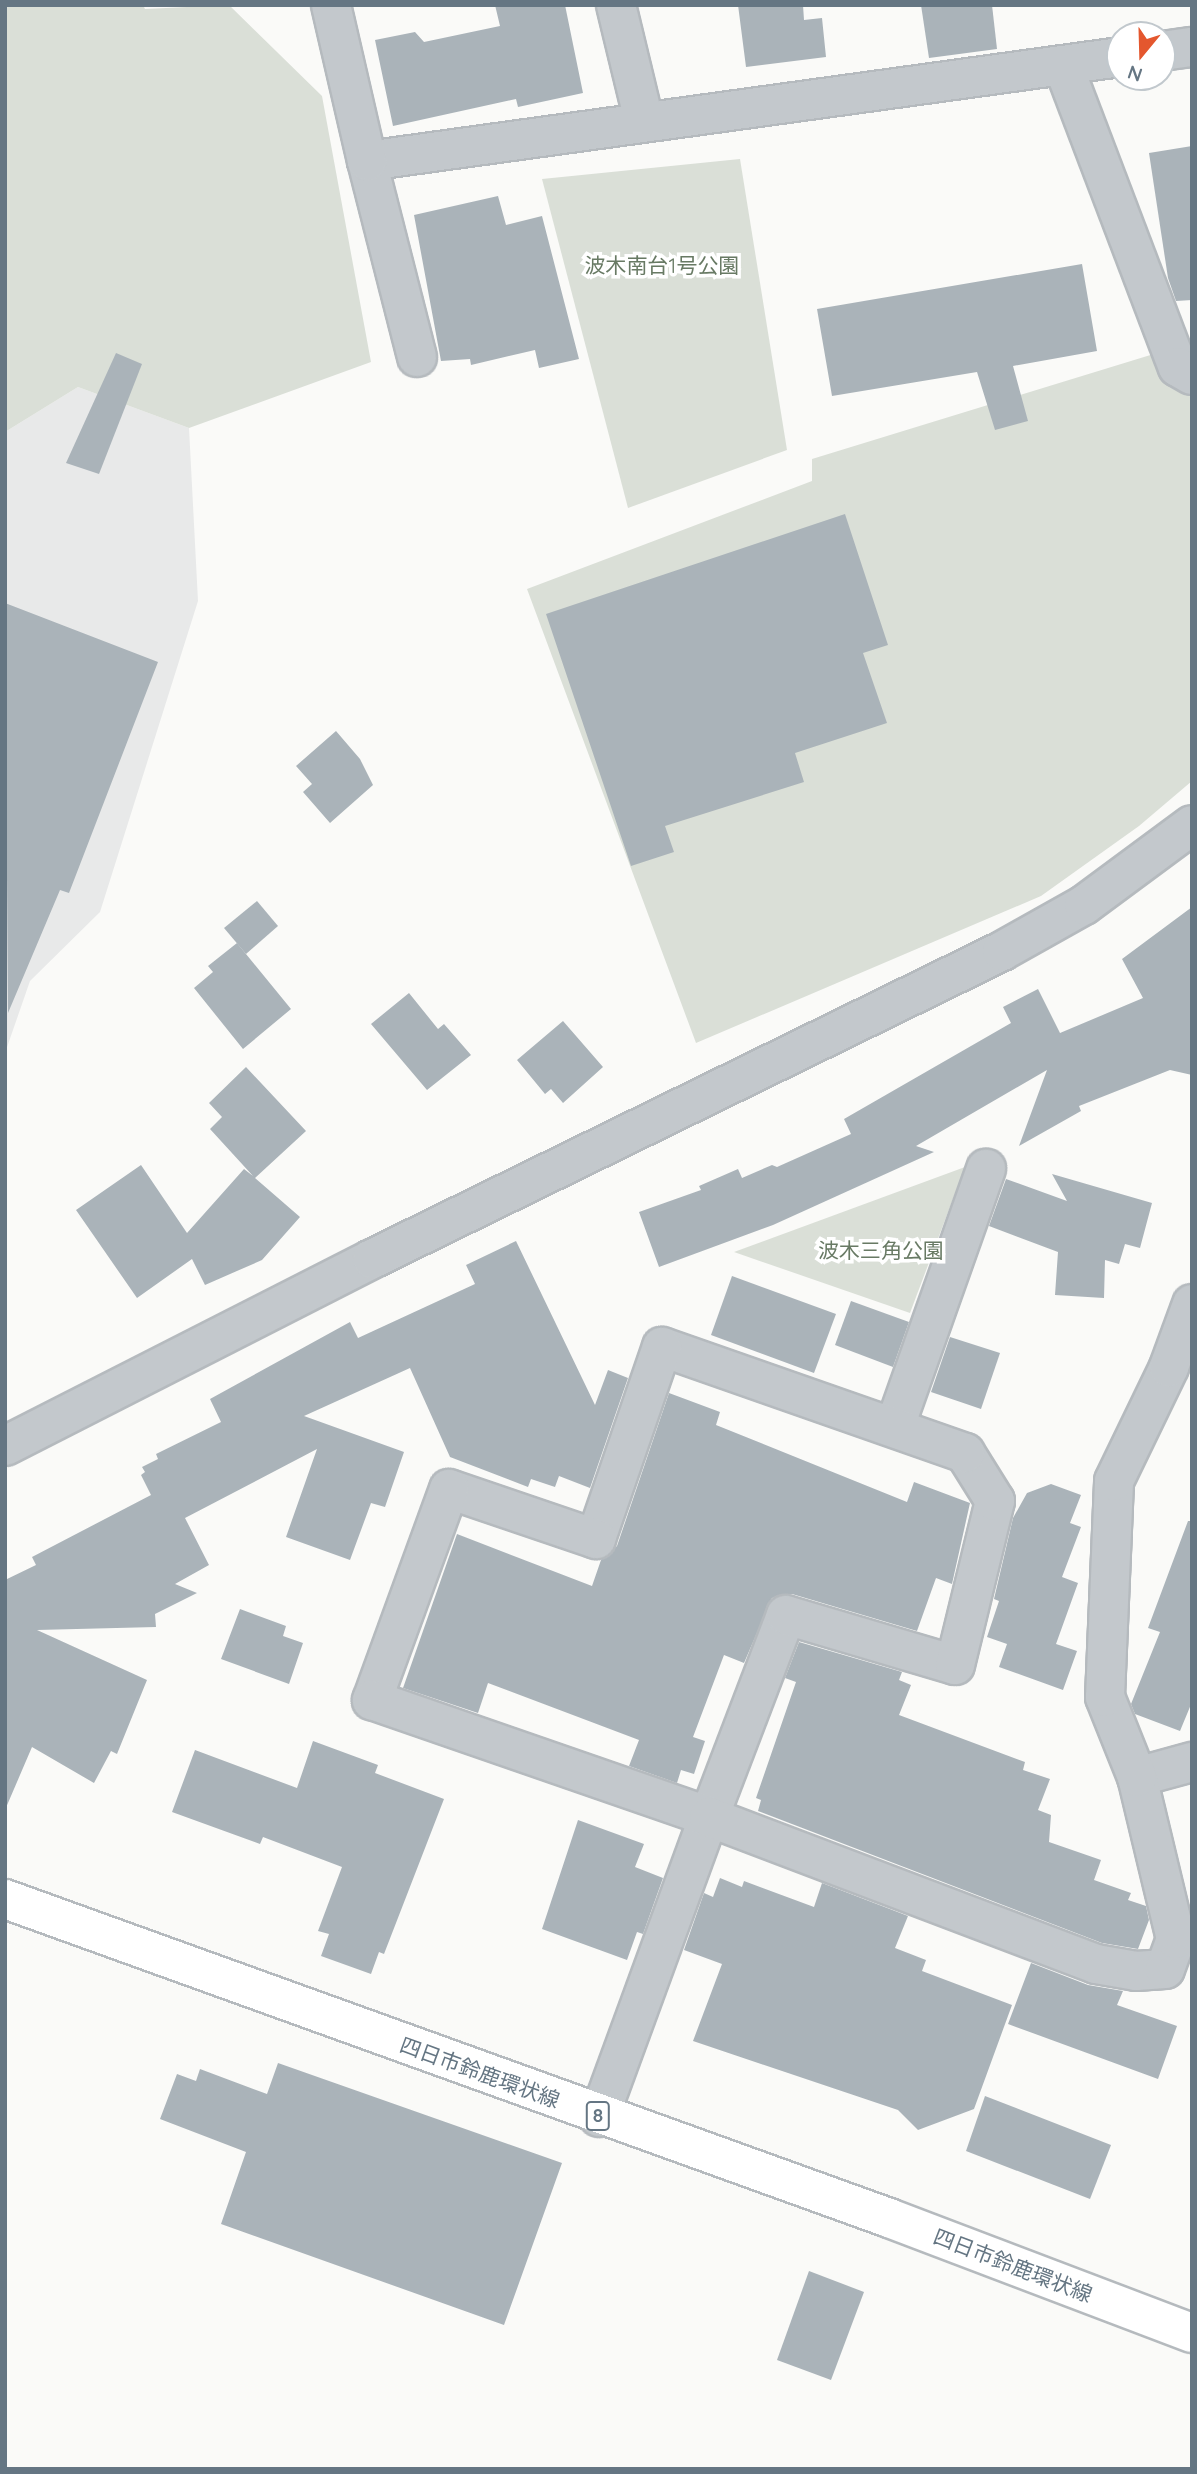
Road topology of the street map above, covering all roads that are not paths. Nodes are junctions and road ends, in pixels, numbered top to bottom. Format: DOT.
graph roads {
  1 [pos="331,5"];
  2 [pos="616,5"];
  3 [pos="1106,59"];
  4 [pos="1063,65"];
  5 [pos="644,121"];
  6 [pos="367,161"];
  7 [pos="417,357"];
  8 [pos="1192,375"];
  9 [pos="1192,825"];
  10 [pos="986,1168"];
  11 [pos="1192,1304"];
  12 [pos="1180,1371"];
  13 [pos="895,1426"];
  14 [pos="5,1446"];
  15 [pos="1192,1762"];
  16 [pos="1137,1777"];
  17 [pos="709,1817"];
  18 [pos="5,1899"];
  19 [pos="599,2117"];
  20 [pos="1192,2333"];
  1 -- 6 [label="street"];
  2 -- 5 [label="street"];
  3 -- 4 [label="street"];
  4 -- 5 [label="street"];
  4 -- 8 [label="street"];
  5 -- 6 [label="street"];
  6 -- 7 [label="street"];
  9 -- 14 [label="street"];
  10 -- 13 [label="street"];
  11 -- 12 [label="street"];
  12 -- 16 [label="street"];
  13 -- 17 [label="street"];
  13 -- 17 [label="street"];
  15 -- 16 [label="street"];
  16 -- 17 [label="street"];
  17 -- 19 [label="street"];
  18 -- 19 [label="main road, 四日市鈴鹿環状線 / 8"];
  19 -- 20 [label="main road, 四日市鈴鹿環状線 / 8"];
}
